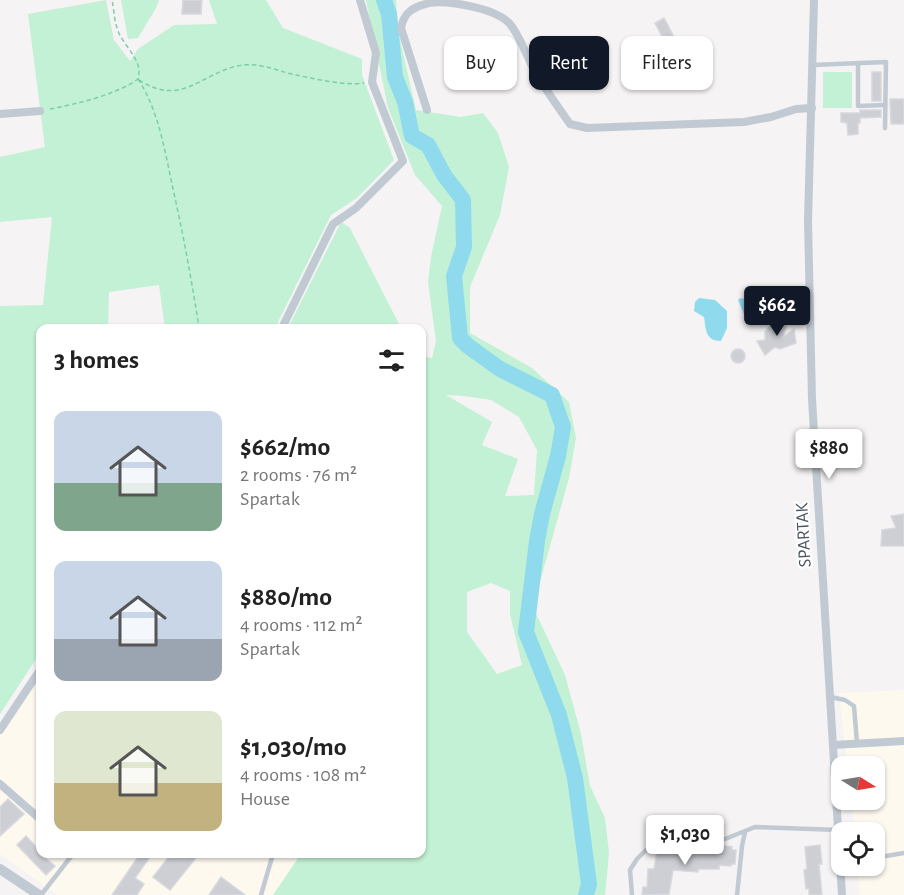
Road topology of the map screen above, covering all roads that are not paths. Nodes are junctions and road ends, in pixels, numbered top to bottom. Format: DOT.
graph roads {
  1 [pos="360,0"];
  2 [pos="814,0"];
  3 [pos="455,1"];
  4 [pos="858,63"];
  5 [pos="812,65"];
  6 [pos="885,105"];
  7 [pos="812,108"];
  8 [pos="427,110"];
  9 [pos="40,111"];
  10 [pos="0,114"];
  11 [pos="885,128"];
  12 [pos="284,324"];
  13 [pos="36,676"];
  14 [pos="830,697"];
  15 [pos="0,730"];
  16 [pos="904,741"];
  17 [pos="857,744"];
  18 [pos="833,745"];
  19 [pos="0,784"];
  20 [pos="36,816"];
  21 [pos="838,822"];
  22 [pos="831,830"];
  23 [pos="745,832"];
  24 [pos="904,853"];
  25 [pos="885,856"];
  26 [pos="69,858"];
  27 [pos="272,858"];
  28 [pos="0,869"];
  29 [pos="841,876"];
  30 [pos="37,894"];
  31 [pos="261,895"];
  32 [pos="632,895"];
  33 [pos="736,895"];
  34 [pos="842,895"];
  1 -- 12 [label="street"];
  2 -- 5 [label="street, SPARTAK"];
  3 -- 7 [label="street"];
  3 -- 8 [label="street"];
  4 -- 5 [label="lane"];
  4 -- 6 [label="lane"];
  4 -- 6 [label="lane"];
  5 -- 7 [label="street, SPARTAK"];
  6 -- 11 [label="lane"];
  7 -- 14 [label="street, SPARTAK"];
  9 -- 10 [label="street"];
  13 -- 15 [label="street"];
  14 -- 17 [label="lane"];
  14 -- 18 [label="street, SPARTAK"];
  16 -- 17 [label="street"];
  17 -- 18 [label="street"];
  18 -- 21 [label="street, SPARTAK"];
  19 -- 20 [label="street"];
  22 -- 23 [label="lane"];
  23 -- 32 [label="lane"];
  23 -- 33 [label="lane"];
  24 -- 25 [label="lane"];
  26 -- 30 [label="lane"];
  27 -- 31 [label="lane"];
  28 -- 30 [label="street"];
  29 -- 34 [label="street, SPARTAK"];
}
